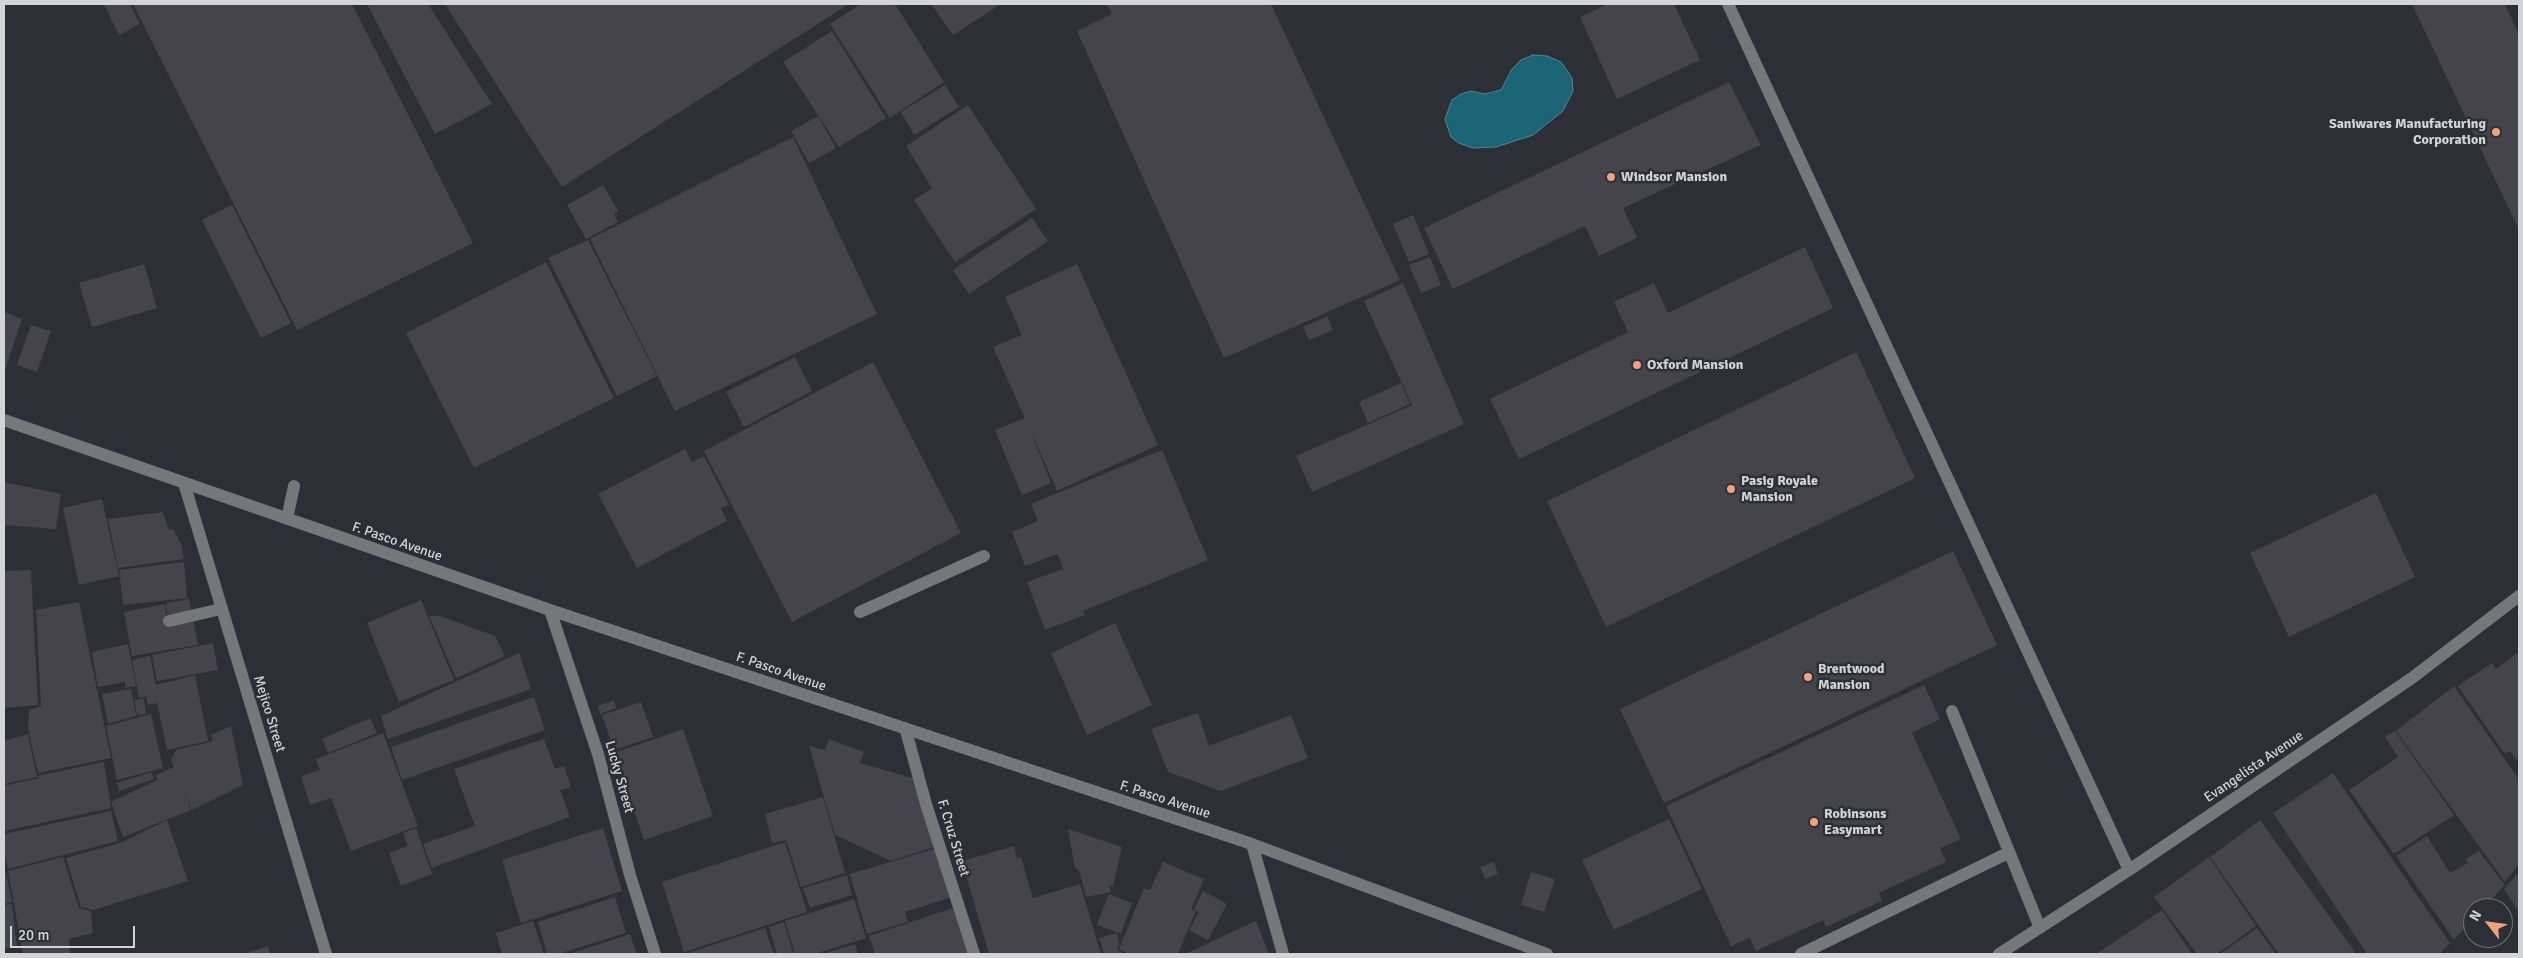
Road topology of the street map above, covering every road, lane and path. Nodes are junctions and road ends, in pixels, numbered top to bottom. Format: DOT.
graph roads {
  1 [pos="1728,4"];
  2 [pos="4,420"];
  3 [pos="184,483"];
  4 [pos="294,486"];
  5 [pos="287,519"];
  6 [pos="984,556"];
  7 [pos="2519,596"];
  8 [pos="221,609"];
  9 [pos="550,610"];
  10 [pos="860,612"];
  11 [pos="169,621"];
  12 [pos="1952,711"];
  13 [pos="906,730"];
  14 [pos="1252,844"];
  15 [pos="2008,854"];
  16 [pos="2129,870"];
  17 [pos="2040,928"];
  18 [pos="326,954"];
  19 [pos="655,954"];
  20 [pos="974,954"];
  21 [pos="1284,954"];
  22 [pos="1547,954"];
  23 [pos="1801,954"];
  24 [pos="1999,954"];
  1 -- 16 [label="street"];
  2 -- 3 [label="street, F. Pasco Avenue"];
  3 -- 5 [label="street, F. Pasco Avenue"];
  3 -- 8 [label="street, Mejico Street"];
  4 -- 5 [label="street"];
  5 -- 9 [label="street, F. Pasco Avenue"];
  6 -- 10 [label="street"];
  7 -- 16 [label="street, Evangelista Avenue"];
  8 -- 11 [label="street"];
  8 -- 18 [label="street, Mejico Street"];
  9 -- 13 [label="street, F. Pasco Avenue"];
  9 -- 19 [label="street, Lucky Street"];
  12 -- 15 [label="street"];
  13 -- 14 [label="street, F. Pasco Avenue"];
  13 -- 20 [label="street, F. Cruz Street"];
  14 -- 21 [label="street"];
  14 -- 22 [label="street, F. Pasco Avenue"];
  15 -- 17 [label="street"];
  15 -- 23 [label="street"];
  16 -- 17 [label="street, Evangelista Avenue"];
  17 -- 24 [label="street, Evangelista Avenue"];
}
